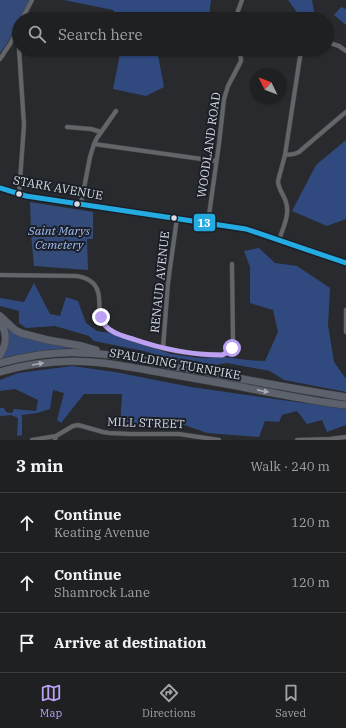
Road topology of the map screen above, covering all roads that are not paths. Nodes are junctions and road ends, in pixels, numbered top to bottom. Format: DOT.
graph roads {
  1 [pos="32,0"];
  2 [pos="242,0"];
  3 [pos="26,12"];
  4 [pos="238,12"];
  5 [pos="12,40"];
  6 [pos="334,44"];
  7 [pos="346,51"];
  8 [pos="19,56"];
  9 [pos="241,56"];
  10 [pos="300,56"];
  11 [pos="0,59"];
  12 [pos="116,111"];
  13 [pos="346,112"];
  14 [pos="67,127"];
  15 [pos="101,132"];
  16 [pos="94,144"];
  17 [pos="285,155"];
  18 [pos="216,162"];
  19 [pos="0,188"];
  20 [pos="19,194"];
  21 [pos="80,204"];
  22 [pos="177,218"];
  23 [pos="208,222"];
  24 [pos="279,240"];
  25 [pos="346,263"];
  26 [pos="232,264"];
  27 [pos="0,275"];
  28 [pos="346,310"];
  29 [pos="0,316"];
  30 [pos="0,322"];
  31 [pos="346,332"];
  32 [pos="163,348"];
  33 [pos="0,355"];
  34 [pos="111,355"];
  35 [pos="0,363"];
  36 [pos="0,372"];
  37 [pos="346,397"];
  38 [pos="346,404"];
  39 [pos="346,437"];
  40 [pos="55,438"];
  41 [pos="32,440"];
  42 [pos="219,440"];
  43 [pos="297,440"];
  1 -- 3 [label="street"];
  2 -- 4 [label="street"];
  5 -- 11 [label="street"];
  6 -- 7 [label="street"];
  8 -- 20 [label="street"];
  9 -- 18 [label="street, WOODLAND ROAD"];
  10 -- 17 [label="street"];
  12 -- 15 [label="street"];
  13 -- 17 [label="street"];
  14 -- 15 [label="street"];
  15 -- 16 [label="street"];
  16 -- 18 [label="street"];
  16 -- 21 [label="street"];
  17 -- 24 [label="street"];
  18 -- 23 [label="street, WOODLAND ROAD"];
  19 -- 20 [label="main road, STARK AVENUE"];
  20 -- 21 [label="main road, STARK AVENUE"];
  21 -- 22 [label="main road, STARK AVENUE"];
  22 -- 23 [label="main road, STARK AVENUE"];
  22 -- 32 [label="street, RENAUD AVENUE"];
  23 -- 24 [label="main road, STARK AVENUE"];
  24 -- 25 [label="main road, STARK AVENUE"];
  26 -- 32 [label="street"];
  27 -- 32 [label="street"];
  28 -- 31 [label="street"];
  29 -- 34 [label="highway"];
  30 -- 33 [label="highway"];
  34 -- 35 [label="highway, SPAULDING TURNPIKE"];
  34 -- 37 [label="highway, SPAULDING TURNPIKE"];
  36 -- 38 [label="highway, SPAULDING TURNPIKE, one-way"];
  39 -- 43 [label="street"];
  40 -- 41 [label="street"];
  40 -- 42 [label="street, MILL STREET"];
}
